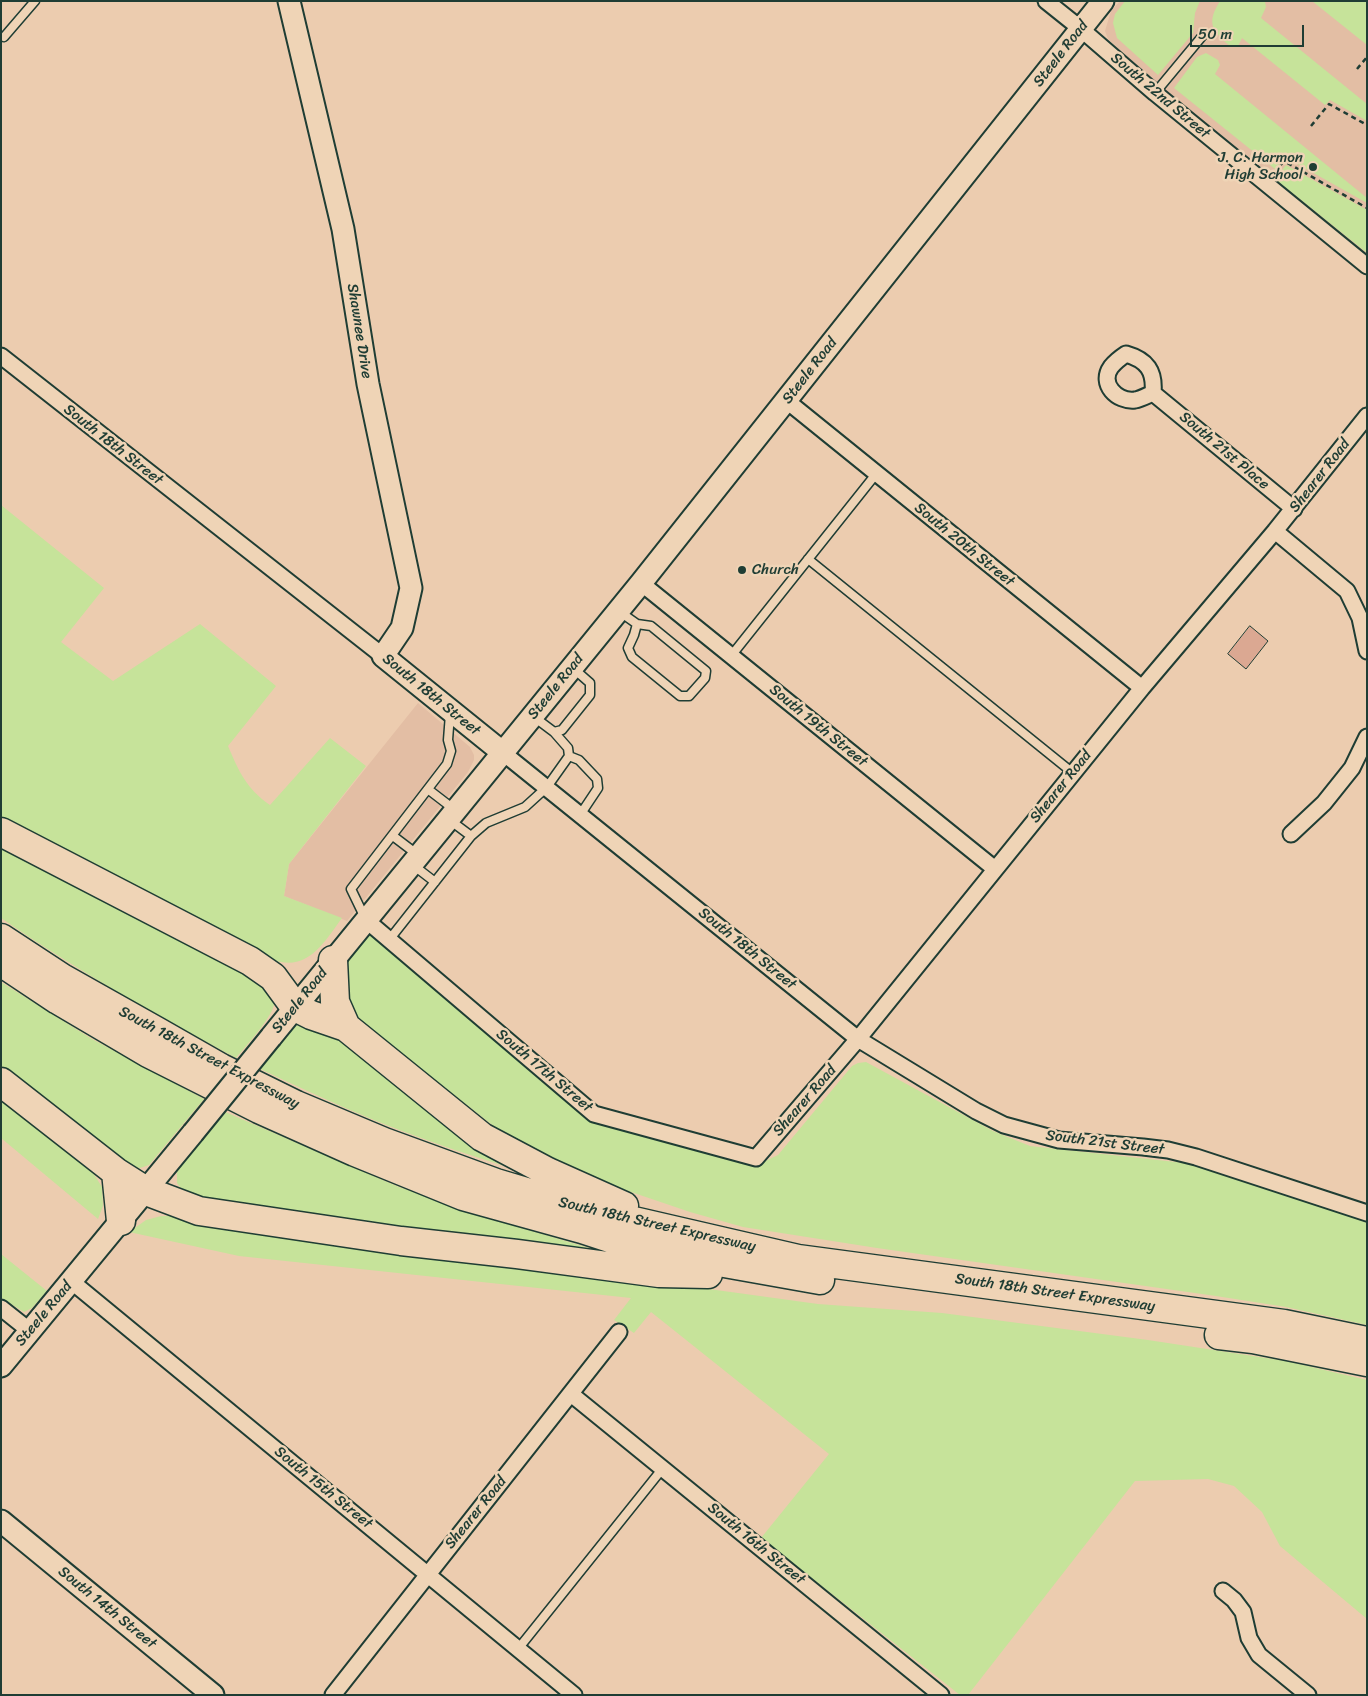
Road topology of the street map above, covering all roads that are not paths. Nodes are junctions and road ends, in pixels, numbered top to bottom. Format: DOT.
graph roads {
  1 [pos="36,1"];
  2 [pos="289,1"];
  3 [pos="1046,1"];
  4 [pos="1103,1"];
  5 [pos="1081,29"];
  6 [pos="1204,34"];
  7 [pos="4,37"];
  8 [pos="1155,93"];
  9 [pos="1367,266"];
  10 [pos="1,356"];
  11 [pos="1154,392"];
  12 [pos="787,401"];
  13 [pos="1367,416"];
  14 [pos="876,474"];
  15 [pos="1294,509"];
  16 [pos="1275,531"];
  17 [pos="808,559"];
  18 [pos="641,583"];
  19 [pos="619,611"];
  20 [pos="636,624"];
  21 [pos="1367,651"];
  22 [pos="383,656"];
  23 [pos="731,656"];
  24 [pos="573,667"];
  25 [pos="1142,688"];
  26 [pos="450,710"];
  27 [pos="533,716"];
  28 [pos="554,732"];
  29 [pos="1367,737"];
  30 [pos="502,752"];
  31 [pos="569,756"];
  32 [pos="1073,773"];
  33 [pos="547,788"];
  34 [pos="429,790"];
  35 [pos="451,814"];
  36 [pos="580,815"];
  37 [pos="1,832"];
  38 [pos="1291,834"];
  39 [pos="393,836"];
  40 [pos="471,836"];
  41 [pos="415,860"];
  42 [pos="995,869"];
  43 [pos="435,882"];
  44 [pos="366,920"];
  45 [pos="1,938"];
  46 [pos="389,940"];
  47 [pos="333,960"];
  48 [pos="1,962"];
  49 [pos="296,1007"];
  50 [pos="346,1027"];
  51 [pos="858,1039"];
  52 [pos="1,1082"];
  53 [pos="756,1158"];
  54 [pos="116,1172"];
  55 [pos="146,1191"];
  56 [pos="1367,1212"];
  57 [pos="121,1221"];
  58 [pos="687,1232"];
  59 [pos="787,1276"];
  60 [pos="71,1281"];
  61 [pos="1,1308"];
  62 [pos="30,1331"];
  63 [pos="619,1332"];
  64 [pos="1367,1342"];
  65 [pos="1367,1362"];
  66 [pos="1,1366"];
  67 [pos="571,1394"];
  68 [pos="663,1468"];
  69 [pos="1,1521"];
  70 [pos="427,1574"];
  71 [pos="1223,1591"];
  72 [pos="518,1649"];
  73 [pos="934,1693"];
  74 [pos="213,1695"];
  75 [pos="334,1695"];
  76 [pos="574,1695"];
  77 [pos="1308,1695"];
  1 -- 7 [label="lane"];
  2 -- 22 [label="street, Shawnee Drive"];
  3 -- 5 [label="street, South 22nd Street"];
  4 -- 5 [label="street, Steele Road"];
  5 -- 8 [label="street, South 22nd Street"];
  5 -- 12 [label="street, Steele Road"];
  6 -- 8 [label="lane"];
  8 -- 9 [label="street, South 22nd Street"];
  10 -- 22 [label="street, South 18th Street"];
  11 -- 15 [label="street, South 21st Place"];
  12 -- 14 [label="street, South 20th Street"];
  12 -- 18 [label="street, Steele Road"];
  13 -- 15 [label="street, Shearer Road"];
  14 -- 17 [label="lane"];
  14 -- 25 [label="street, South 20th Street"];
  15 -- 16 [label="street, Shearer Road"];
  16 -- 21 [label="street"];
  16 -- 25 [label="street, Shearer Road"];
  17 -- 23 [label="lane"];
  17 -- 32 [label="lane"];
  18 -- 19 [label="street, Steele Road"];
  18 -- 23 [label="street, South 19th Street"];
  19 -- 20 [label="lane"];
  19 -- 24 [label="street, Steele Road"];
  20 -- 20 [label="lane"];
  22 -- 26 [label="street, South 18th Street"];
  23 -- 42 [label="street, South 19th Street"];
  24 -- 27 [label="street, Steele Road"];
  24 -- 28 [label="lane"];
  25 -- 32 [label="street, Shearer Road"];
  26 -- 30 [label="street, South 18th Street"];
  26 -- 34 [label="lane"];
  27 -- 28 [label="lane"];
  27 -- 30 [label="street, Steele Road"];
  28 -- 31 [label="lane"];
  29 -- 38 [label="street"];
  30 -- 33 [label="street, South 18th Street"];
  30 -- 35 [label="street, Steele Road"];
  31 -- 33 [label="lane"];
  31 -- 36 [label="lane"];
  32 -- 42 [label="street, Shearer Road"];
  33 -- 36 [label="street, South 18th Street"];
  33 -- 40 [label="lane"];
  34 -- 35 [label="lane"];
  34 -- 39 [label="lane"];
  35 -- 40 [label="lane"];
  35 -- 41 [label="street, Steele Road"];
  36 -- 51 [label="street, South 18th Street"];
  37 -- 49 [label="highway"];
  39 -- 41 [label="lane"];
  39 -- 44 [label="lane"];
  40 -- 43 [label="lane"];
  41 -- 43 [label="lane"];
  41 -- 44 [label="street, Steele Road"];
  42 -- 51 [label="street, Shearer Road"];
  43 -- 46 [label="lane"];
  44 -- 46 [label="street, South 17th Street"];
  44 -- 47 [label="street, Steele Road"];
  45 -- 58 [label="highway, South 18th Street Expressway"];
  46 -- 53 [label="street, South 17th Street"];
  47 -- 49 [label="street, Steele Road"];
  47 -- 50 [label="highway"];
  48 -- 59 [label="highway, South 18th Street Expressway"];
  49 -- 50 [label="highway"];
  49 -- 55 [label="street, Steele Road, bridge"];
  50 -- 58 [label="highway"];
  51 -- 53 [label="street, Shearer Road"];
  51 -- 56 [label="street, South 21st Street"];
  52 -- 54 [label="highway"];
  54 -- 55 [label="highway"];
  54 -- 57 [label="highway"];
  55 -- 57 [label="street, Steele Road"];
  55 -- 59 [label="highway"];
  57 -- 60 [label="street, Steele Road"];
  58 -- 64 [label="highway, South 18th Street Expressway"];
  59 -- 65 [label="highway, South 18th Street Expressway"];
  60 -- 62 [label="street, Steele Road"];
  60 -- 70 [label="street, South 15th Street"];
  61 -- 62 [label="street"];
  62 -- 66 [label="street, Steele Road"];
  63 -- 67 [label="street, Shearer Road"];
  67 -- 68 [label="street, South 16th Street"];
  67 -- 70 [label="street, Shearer Road"];
  68 -- 72 [label="lane"];
  68 -- 73 [label="street, South 16th Street"];
  69 -- 74 [label="street, South 14th Street"];
  70 -- 72 [label="street, South 15th Street"];
  70 -- 75 [label="street, Shearer Road"];
  71 -- 77 [label="street"];
  72 -- 76 [label="street, South 15th Street"];
}
